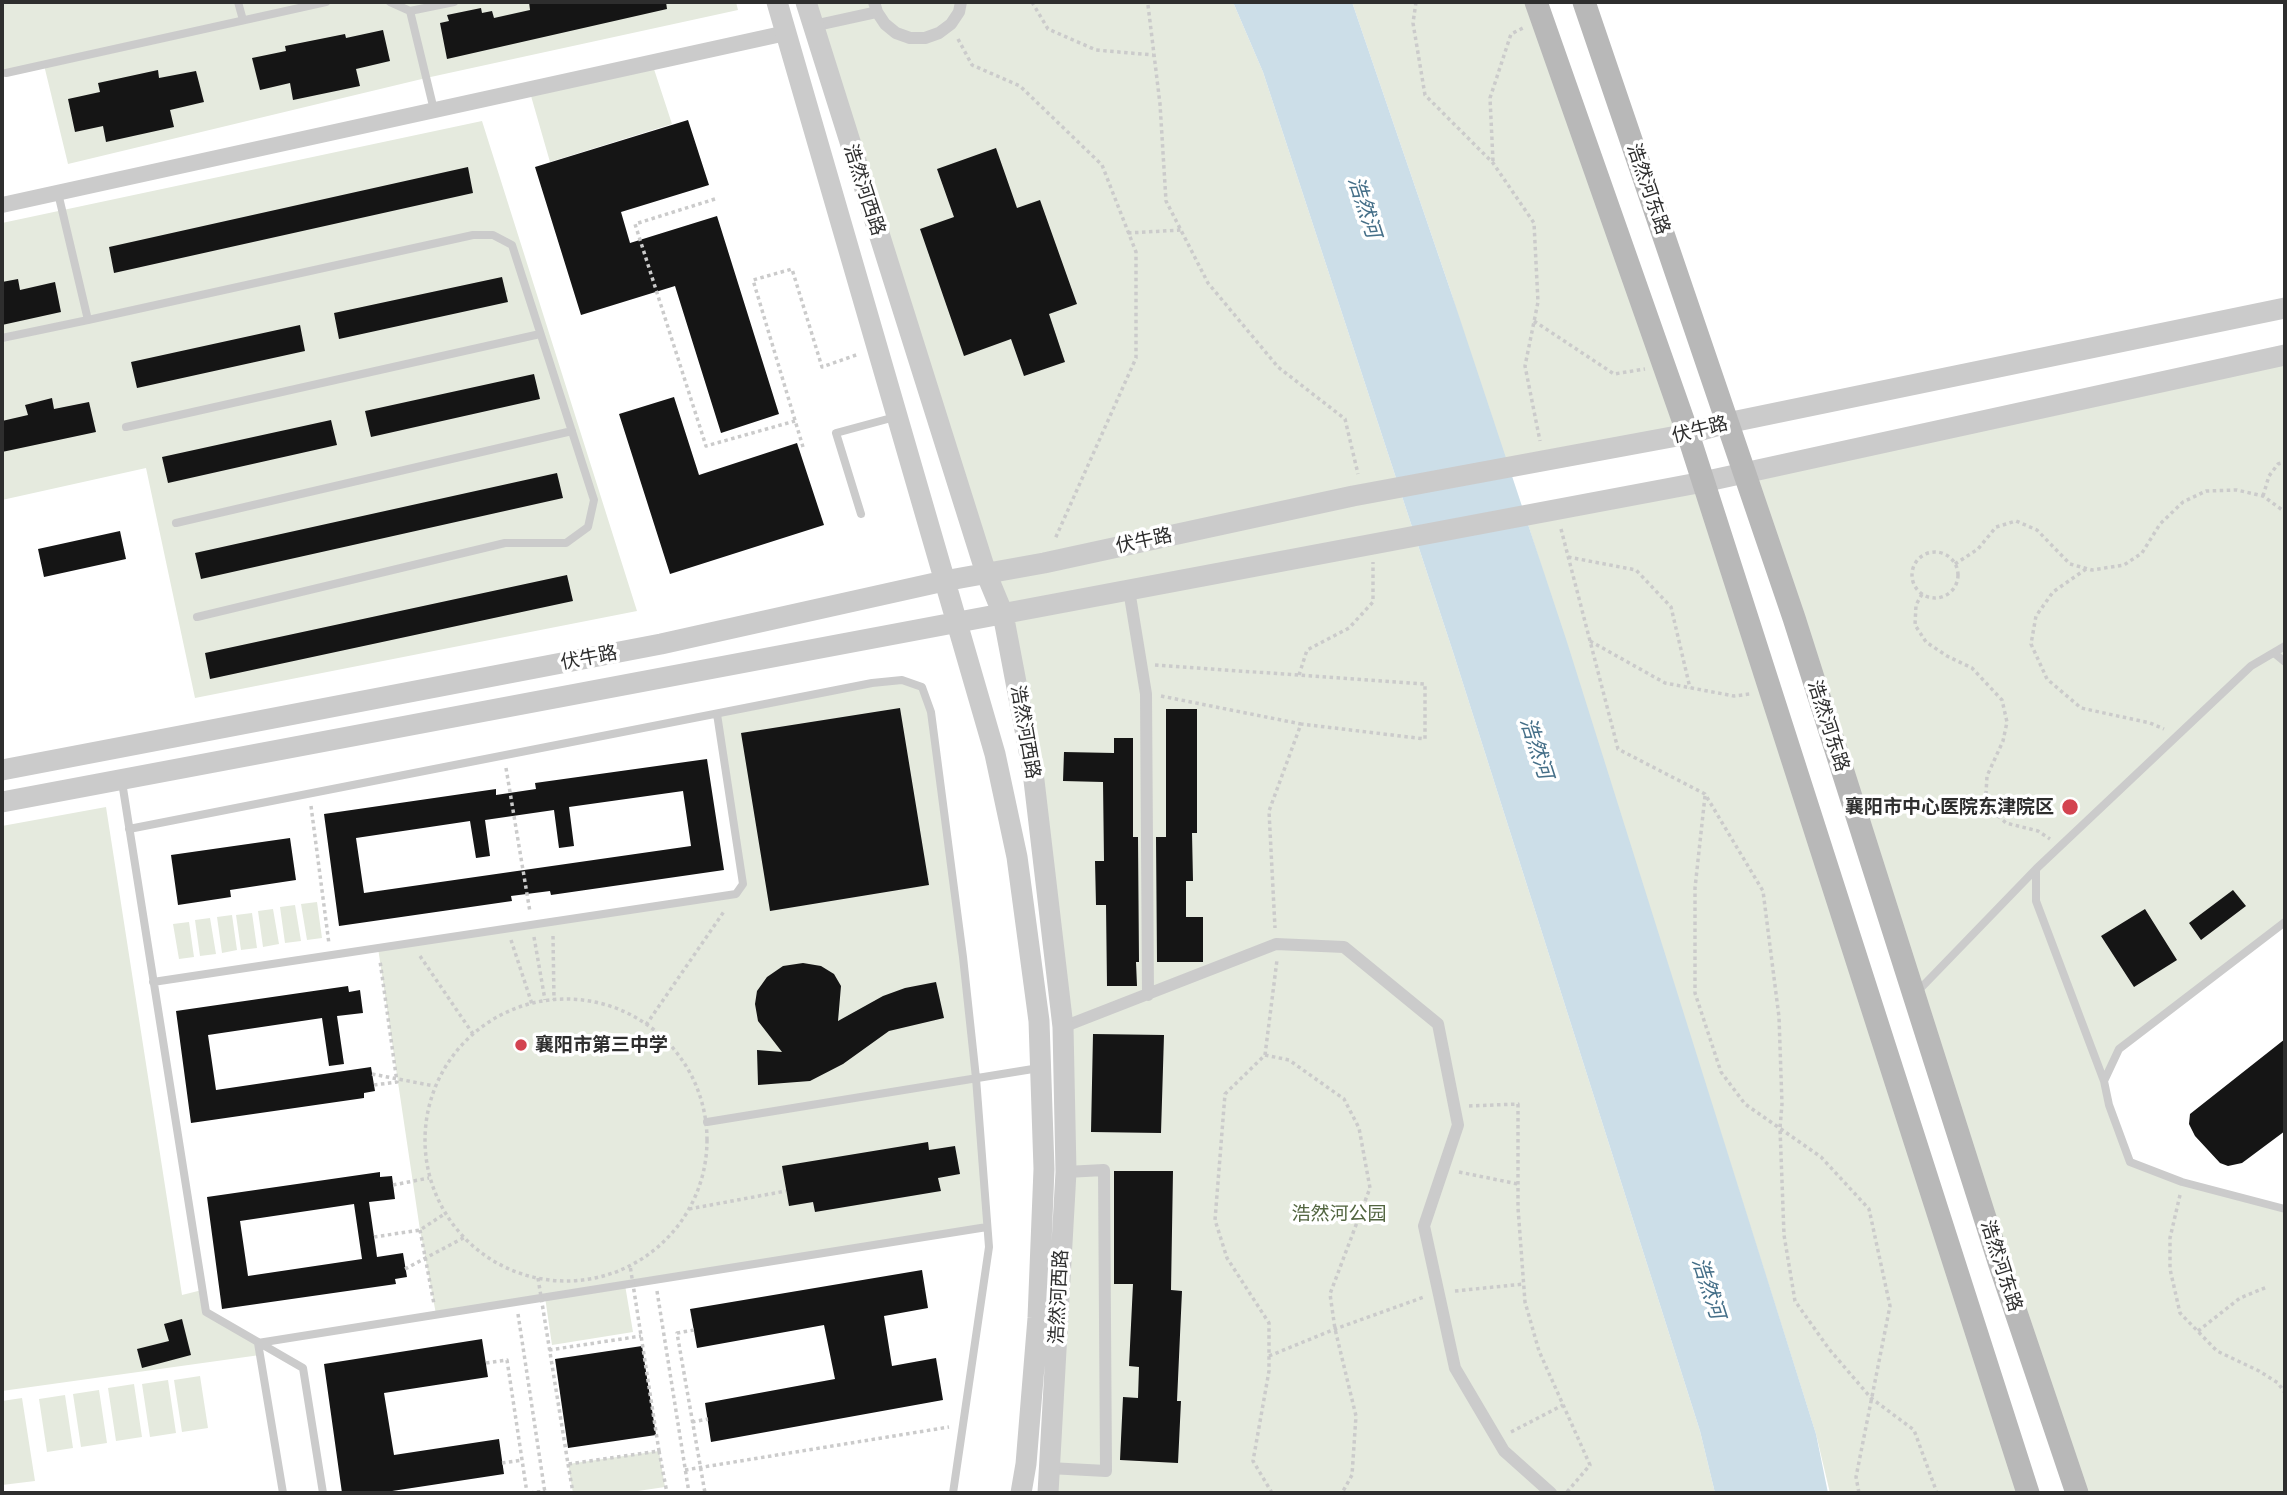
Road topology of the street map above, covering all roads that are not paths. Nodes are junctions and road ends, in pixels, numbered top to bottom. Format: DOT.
graph roads {
  1 [pos="238,2"];
  2 [pos="326,2"];
  3 [pos="390,2"];
  4 [pos="454,2"];
  5 [pos="776,2"];
  6 [pos="806,2"];
  7 [pos="961,2"];
  8 [pos="1584,2"];
  9 [pos="875,7"];
  10 [pos="410,11"];
  11 [pos="1539,11"];
  12 [pos="243,20"];
  13 [pos="813,26"];
  14 [pos="786,33"];
  15 [pos="6,73"];
  16 [pos="434,110"];
  17 [pos="58,193"];
  18 [pos="2,205"];
  19 [pos="2285,308"];
  20 [pos="88,320"];
  21 [pos="540,334"];
  22 [pos="2,338"];
  23 [pos="2285,355"];
  24 [pos="897,416"];
  25 [pos="1727,423"];
  26 [pos="126,427"];
  27 [pos="572,431"];
  28 [pos="1688,434"];
  29 [pos="1744,472"];
  30 [pos="1703,482"];
  31 [pos="861,514"];
  32 [pos="176,523"];
  33 [pos="986,573"];
  34 [pos="944,581"];
  35 [pos="1129,590"];
  36 [pos="1003,614"];
  37 [pos="197,617"];
  38 [pos="957,622"];
  39 [pos="2285,646"];
  40 [pos="2274,653"];
  41 [pos="2285,662"];
  42 [pos="717,713"];
  43 [pos="2,770"];
  44 [pos="121,779"];
  45 [pos="2,802"];
  46 [pos="129,829"];
  47 [pos="2036,869"];
  48 [pos="2285,922"];
  49 [pos="153,982"];
  50 [pos="1148,995"];
  51 [pos="1914,995"];
  52 [pos="1063,1027"];
  53 [pos="1040,1068"];
  54 [pos="976,1078"];
  55 [pos="2104,1081"];
  56 [pos="707,1122"];
  57 [pos="1066,1172"];
  58 [pos="2285,1209"];
  59 [pos="987,1227"];
  60 [pos="258,1343"];
  61 [pos="1049,1468"];
  62 [pos="283,1493"];
  63 [pos="323,1493"];
  64 [pos="953,1493"];
  65 [pos="1021,1493"];
  66 [pos="1048,1493"];
  67 [pos="1551,1493"];
  68 [pos="2028,1493"];
  69 [pos="2077,1493"];
  1 -- 12 [label="lane"];
  2 -- 12 [label="lane"];
  3 -- 10 [label="lane"];
  4 -- 10 [label="lane"];
  5 -- 14 [label="street, 浩然河西路"];
  6 -- 13 [label="street, 浩然河西路"];
  7 -- 9 [label="street"];
  8 -- 25 [label="main road, 浩然河东路"];
  9 -- 13 [label="street"];
  10 -- 16 [label="lane"];
  11 -- 28 [label="main road"];
  12 -- 15 [label="lane"];
  13 -- 33 [label="street, 浩然河西路"];
  14 -- 16 [label="street"];
  14 -- 24 [label="street, 浩然河西路"];
  16 -- 17 [label="street"];
  17 -- 18 [label="street"];
  17 -- 20 [label="lane"];
  19 -- 25 [label="street, 伏牛路"];
  20 -- 21 [label="lane"];
  20 -- 22 [label="lane"];
  21 -- 26 [label="lane"];
  21 -- 27 [label="lane"];
  23 -- 29 [label="street"];
  24 -- 31 [label="lane"];
  24 -- 34 [label="street, 浩然河西路"];
  25 -- 28 [label="street, 伏牛路"];
  25 -- 29 [label="main road, 浩然河东路"];
  27 -- 32 [label="lane"];
  27 -- 37 [label="lane"];
  28 -- 30 [label="main road"];
  28 -- 33 [label="street, 伏牛路"];
  29 -- 30 [label="street"];
  29 -- 51 [label="main road, 浩然河东路"];
  30 -- 35 [label="street"];
  30 -- 68 [label="main road"];
  33 -- 34 [label="street, 伏牛路"];
  33 -- 36 [label="street, 浩然河西路"];
  34 -- 38 [label="street, 浩然河西路"];
  34 -- 43 [label="street, 伏牛路"];
  35 -- 36 [label="street"];
  35 -- 50 [label="street"];
  36 -- 38 [label="street"];
  36 -- 52 [label="street, 浩然河西路"];
  38 -- 44 [label="street"];
  38 -- 53 [label="street, 浩然河西路"];
  39 -- 40 [label="lane"];
  40 -- 41 [label="lane"];
  40 -- 47 [label="lane"];
  42 -- 46 [label="lane"];
  42 -- 49 [label="lane"];
  42 -- 54 [label="lane"];
  44 -- 45 [label="street"];
  44 -- 46 [label="lane"];
  46 -- 49 [label="lane"];
  47 -- 51 [label="lane"];
  47 -- 55 [label="lane"];
  48 -- 55 [label="lane"];
  49 -- 60 [label="lane"];
  50 -- 52 [label="street"];
  50 -- 67 [label="street"];
  51 -- 69 [label="main road, 浩然河东路"];
  52 -- 57 [label="street, 浩然河西路"];
  53 -- 54 [label="lane"];
  53 -- 65 [label="street, 浩然河西路"];
  54 -- 56 [label="lane"];
  54 -- 59 [label="lane"];
  55 -- 58 [label="lane"];
  57 -- 61 [label="street, 浩然河西路"];
  57 -- 61 [label="street"];
  59 -- 60 [label="lane"];
  59 -- 64 [label="lane"];
  60 -- 62 [label="lane"];
  60 -- 63 [label="lane"];
  61 -- 66 [label="street, 浩然河西路"];
}
